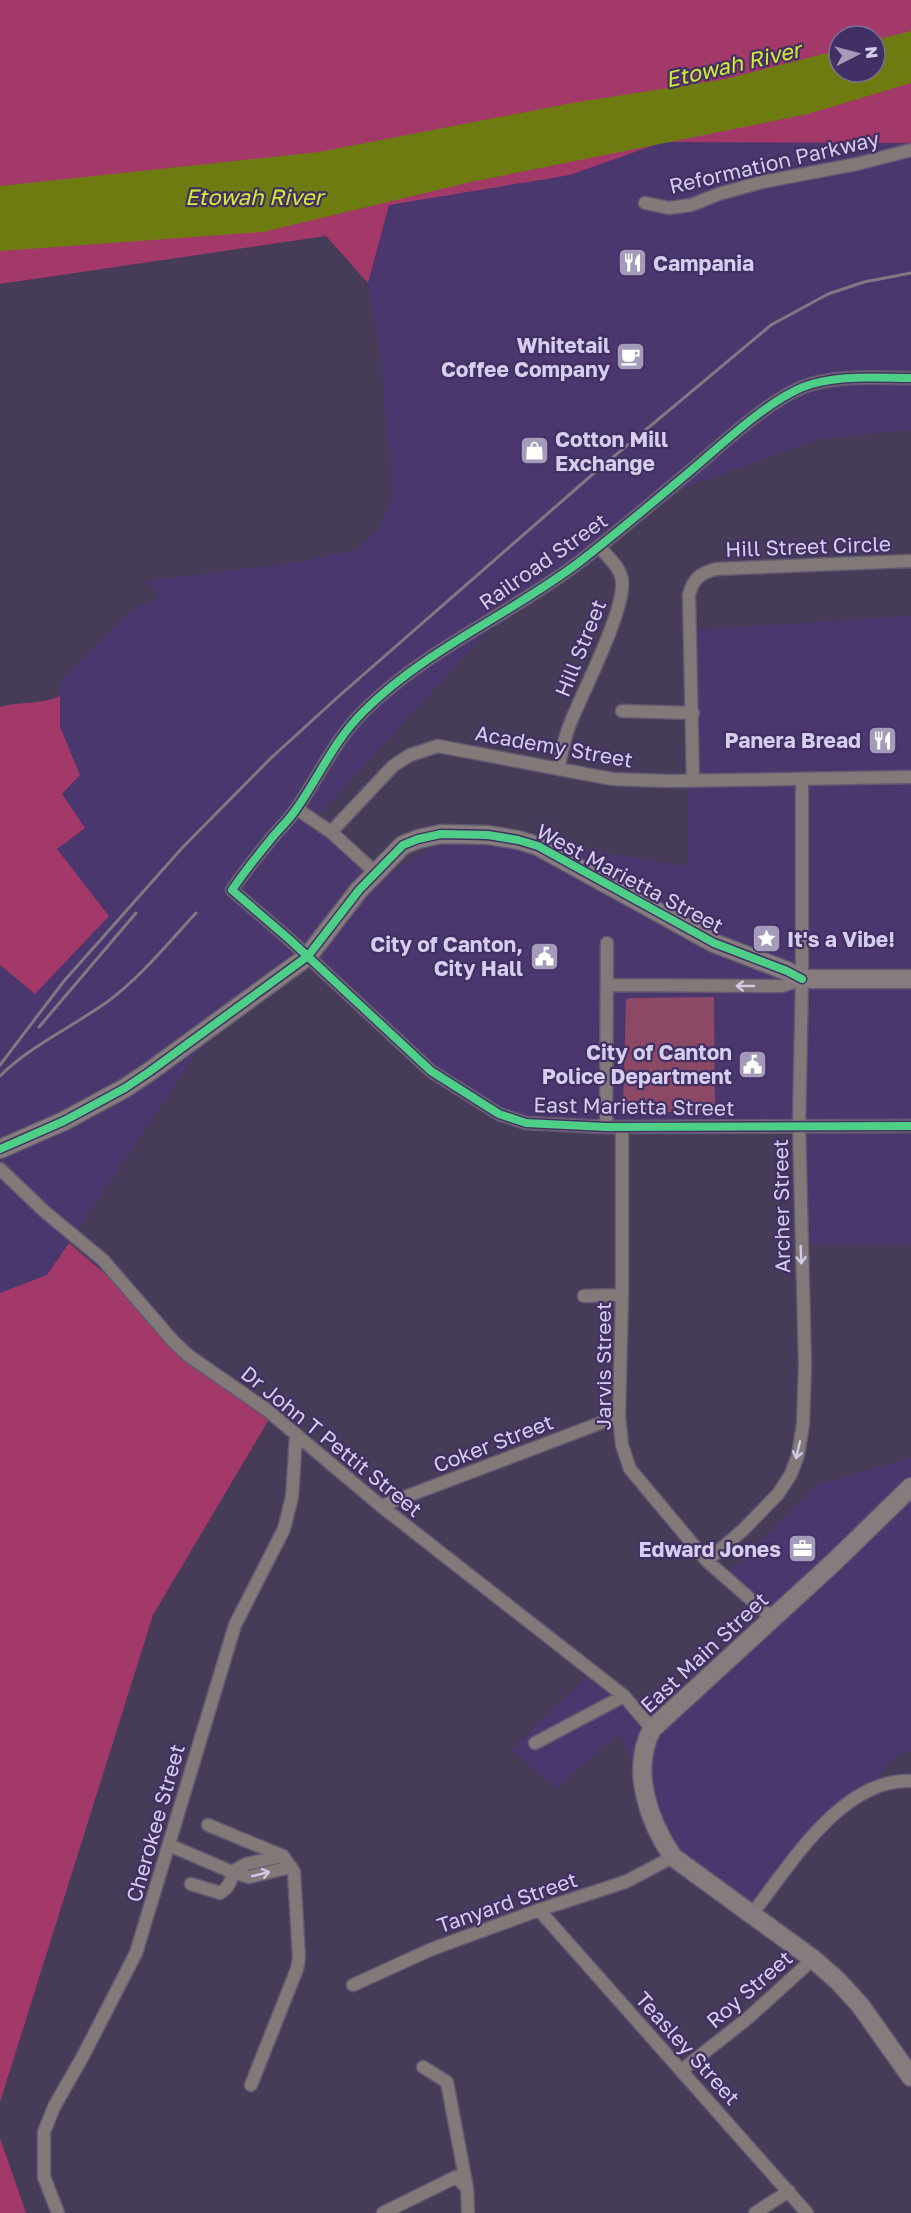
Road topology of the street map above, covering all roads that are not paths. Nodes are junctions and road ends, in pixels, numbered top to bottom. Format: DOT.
graph roads {
  1 [pos="911,150"];
  2 [pos="645,203"];
  3 [pos="911,378"];
  4 [pos="599,546"];
  5 [pos="911,561"];
  6 [pos="622,711"];
  7 [pos="693,713"];
  8 [pos="558,769"];
  9 [pos="911,777"];
  10 [pos="801,779"];
  11 [pos="693,780"];
  12 [pos="297,809"];
  13 [pos="331,832"];
  14 [pos="376,873"];
  15 [pos="607,943"];
  16 [pos="308,956"];
  17 [pos="802,979"];
  18 [pos="911,979"];
  19 [pos="608,986"];
  20 [pos="799,1126"];
  21 [pos="911,1126"];
  22 [pos="606,1127"];
  23 [pos="622,1127"];
  24 [pos="0,1149"];
  25 [pos="0,1169"];
  26 [pos="622,1295"];
  27 [pos="584,1296"];
  28 [pos="619,1416"];
  29 [pos="296,1436"];
  30 [pos="911,1487"];
  31 [pos="381,1506"];
  32 [pos="707,1561"];
  33 [pos="773,1619"];
  34 [pos="624,1695"];
  35 [pos="652,1729"];
  36 [pos="535,1743"];
  37 [pos="911,1781"];
  38 [pos="208,1825"];
  39 [pos="170,1845"];
  40 [pos="283,1856"];
  41 [pos="674,1857"];
  42 [pos="291,1867"];
  43 [pos="232,1872"];
  44 [pos="191,1884"];
  45 [pos="539,1910"];
  46 [pos="751,1915"];
  47 [pos="813,1959"];
  48 [pos="353,1986"];
  49 [pos="423,2067"];
  50 [pos="682,2070"];
  51 [pos="911,2077"];
  52 [pos="251,2085"];
  53 [pos="467,2188"];
  54 [pos="789,2191"];
  55 [pos="58,2213"];
  56 [pos="383,2213"];
  57 [pos="468,2213"];
  58 [pos="755,2213"];
  59 [pos="807,2213"];
  1 -- 2 [label="street, Reformation Parkway"];
  3 -- 4 [label="street, Railroad Street"];
  4 -- 8 [label="street, Hill Street"];
  4 -- 12 [label="street, Railroad Street"];
  5 -- 7 [label="street, Hill Street Circle"];
  6 -- 7 [label="street"];
  7 -- 11 [label="street, Hill Street Circle"];
  8 -- 11 [label="street, Academy Street"];
  8 -- 13 [label="street, Academy Street"];
  9 -- 10 [label="street, Academy Street"];
  10 -- 11 [label="street, Academy Street"];
  10 -- 17 [label="street, Archer Street"];
  12 -- 13 [label="street"];
  12 -- 16 [label="street, Railroad Street"];
  13 -- 14 [label="street"];
  14 -- 16 [label="street, West Marietta Street"];
  14 -- 17 [label="street, West Marietta Street"];
  15 -- 19 [label="street"];
  16 -- 22 [label="street, East Marietta Street"];
  16 -- 24 [label="street, West Marietta Street"];
  17 -- 18 [label="street"];
  17 -- 19 [label="street, one-way"];
  17 -- 20 [label="street, Archer Street"];
  19 -- 22 [label="street"];
  20 -- 21 [label="street, East Marietta Street"];
  20 -- 23 [label="street, East Marietta Street"];
  20 -- 32 [label="street, Archer Street, one-way"];
  22 -- 23 [label="street, East Marietta Street"];
  23 -- 26 [label="street, Jarvis Street"];
  25 -- 29 [label="street, Dr John T Pettit Street"];
  26 -- 27 [label="street"];
  26 -- 28 [label="street, Jarvis Street"];
  28 -- 31 [label="street, Coker Street"];
  28 -- 32 [label="street, Jarvis Street"];
  29 -- 31 [label="street, Dr John T Pettit Street"];
  29 -- 39 [label="street, Cherokee Street"];
  30 -- 33 [label="street, East Main Street"];
  31 -- 34 [label="street, Dr John T Pettit Street"];
  32 -- 33 [label="street, Jarvis Street"];
  33 -- 35 [label="street, East Main Street"];
  34 -- 35 [label="street, Dr John T Pettit Street"];
  34 -- 36 [label="street"];
  35 -- 41 [label="street, East Main Street"];
  37 -- 46 [label="street"];
  38 -- 40 [label="street"];
  39 -- 43 [label="street"];
  39 -- 55 [label="street, Cherokee Street"];
  40 -- 42 [label="street"];
  40 -- 43 [label="street"];
  41 -- 45 [label="street, Tanyard Street"];
  41 -- 46 [label="street, East Main Street"];
  43 -- 42 [label="street, one-way"];
  42 -- 52 [label="street"];
  43 -- 44 [label="street"];
  45 -- 48 [label="street, Tanyard Street"];
  45 -- 50 [label="street, Teasley Street"];
  46 -- 47 [label="street, East Main Street"];
  47 -- 50 [label="street, Roy Street"];
  47 -- 51 [label="street, East Main Street"];
  49 -- 53 [label="street"];
  50 -- 54 [label="street, Teasley Street"];
  53 -- 56 [label="street"];
  53 -- 57 [label="street"];
  54 -- 58 [label="street"];
  54 -- 59 [label="street, Teasley Street"];
}
